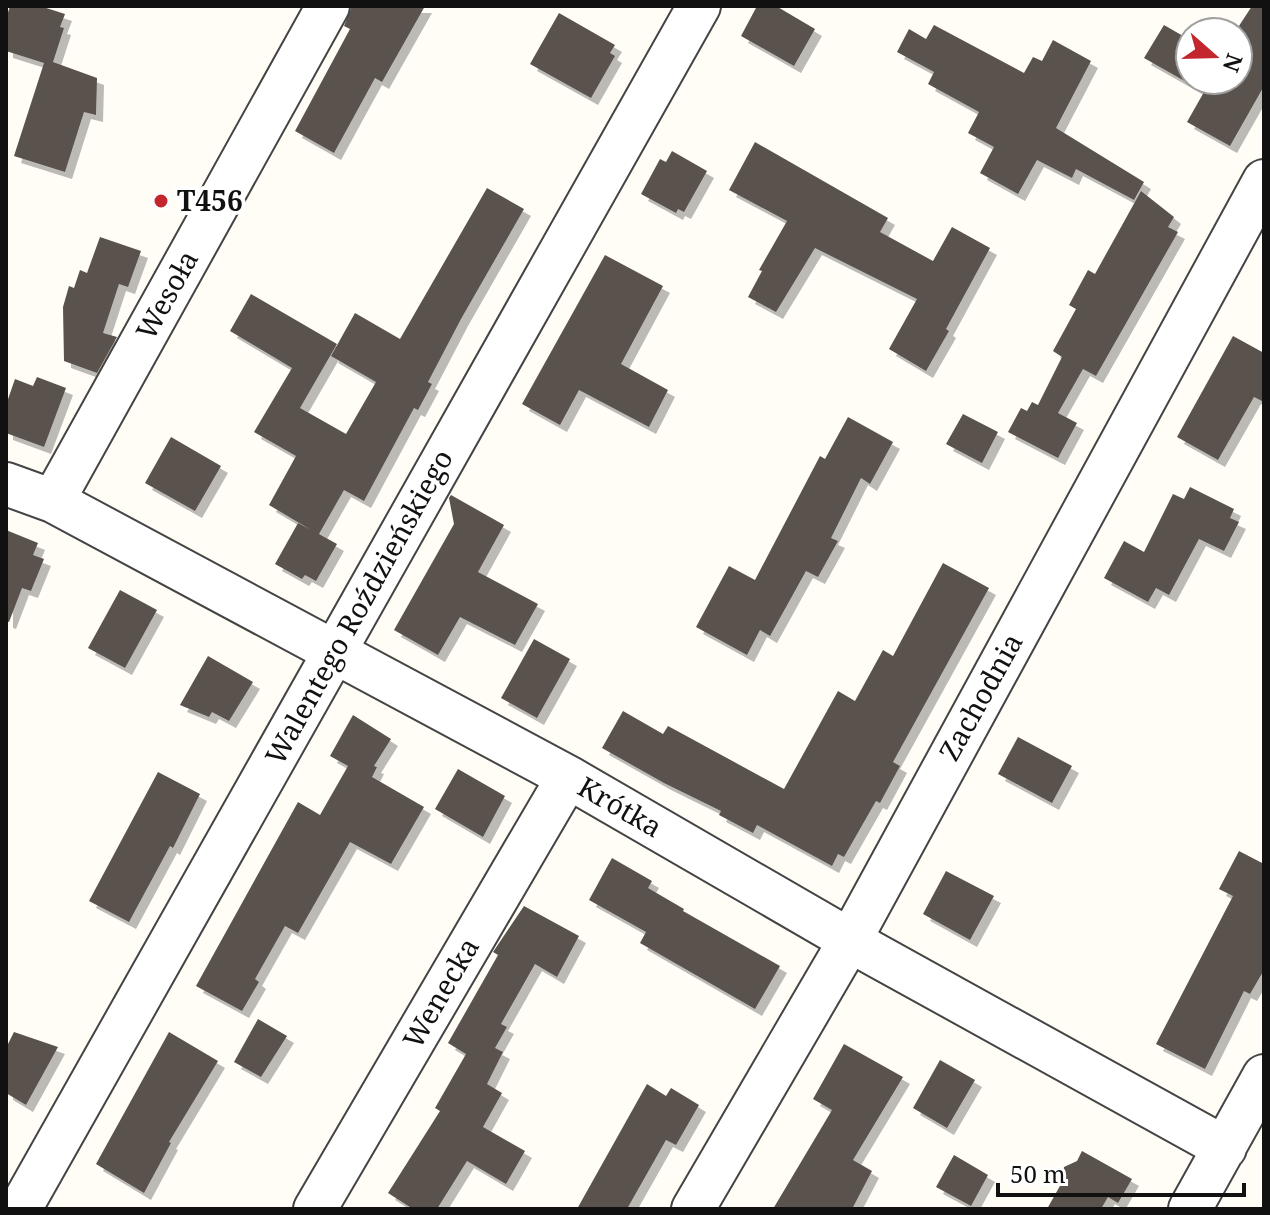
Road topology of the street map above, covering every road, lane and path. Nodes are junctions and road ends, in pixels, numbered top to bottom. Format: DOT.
graph roads {
  1 [pos="328,6"];
  2 [pos="699,6"];
  3 [pos="1264,181"];
  4 [pos="6,484"];
  5 [pos="53,501"];
  6 [pos="333,651"];
  7 [pos="568,777"];
  8 [pos="850,940"];
  9 [pos="1264,1076"];
  10 [pos="1225,1148"];
  11 [pos="20,1209"];
  12 [pos="315,1209"];
  13 [pos="693,1209"];
  14 [pos="1190,1209"];
  1 -- 5 [label="street, Wesoła"];
  2 -- 6 [label="street, Walentego Roździeńskiego"];
  3 -- 8 [label="street, Zachodnia"];
  4 -- 5 [label="street, Krótka"];
  5 -- 6 [label="street, Krótka"];
  6 -- 7 [label="street, Krótka"];
  6 -- 11 [label="street, Walentego Roździeńskiego"];
  7 -- 8 [label="street, Krótka"];
  7 -- 12 [label="street, Wenecka"];
  8 -- 10 [label="street, Krótka"];
  8 -- 13 [label="street, Zachodnia"];
  9 -- 10 [label="street"];
  10 -- 14 [label="street"];
}
